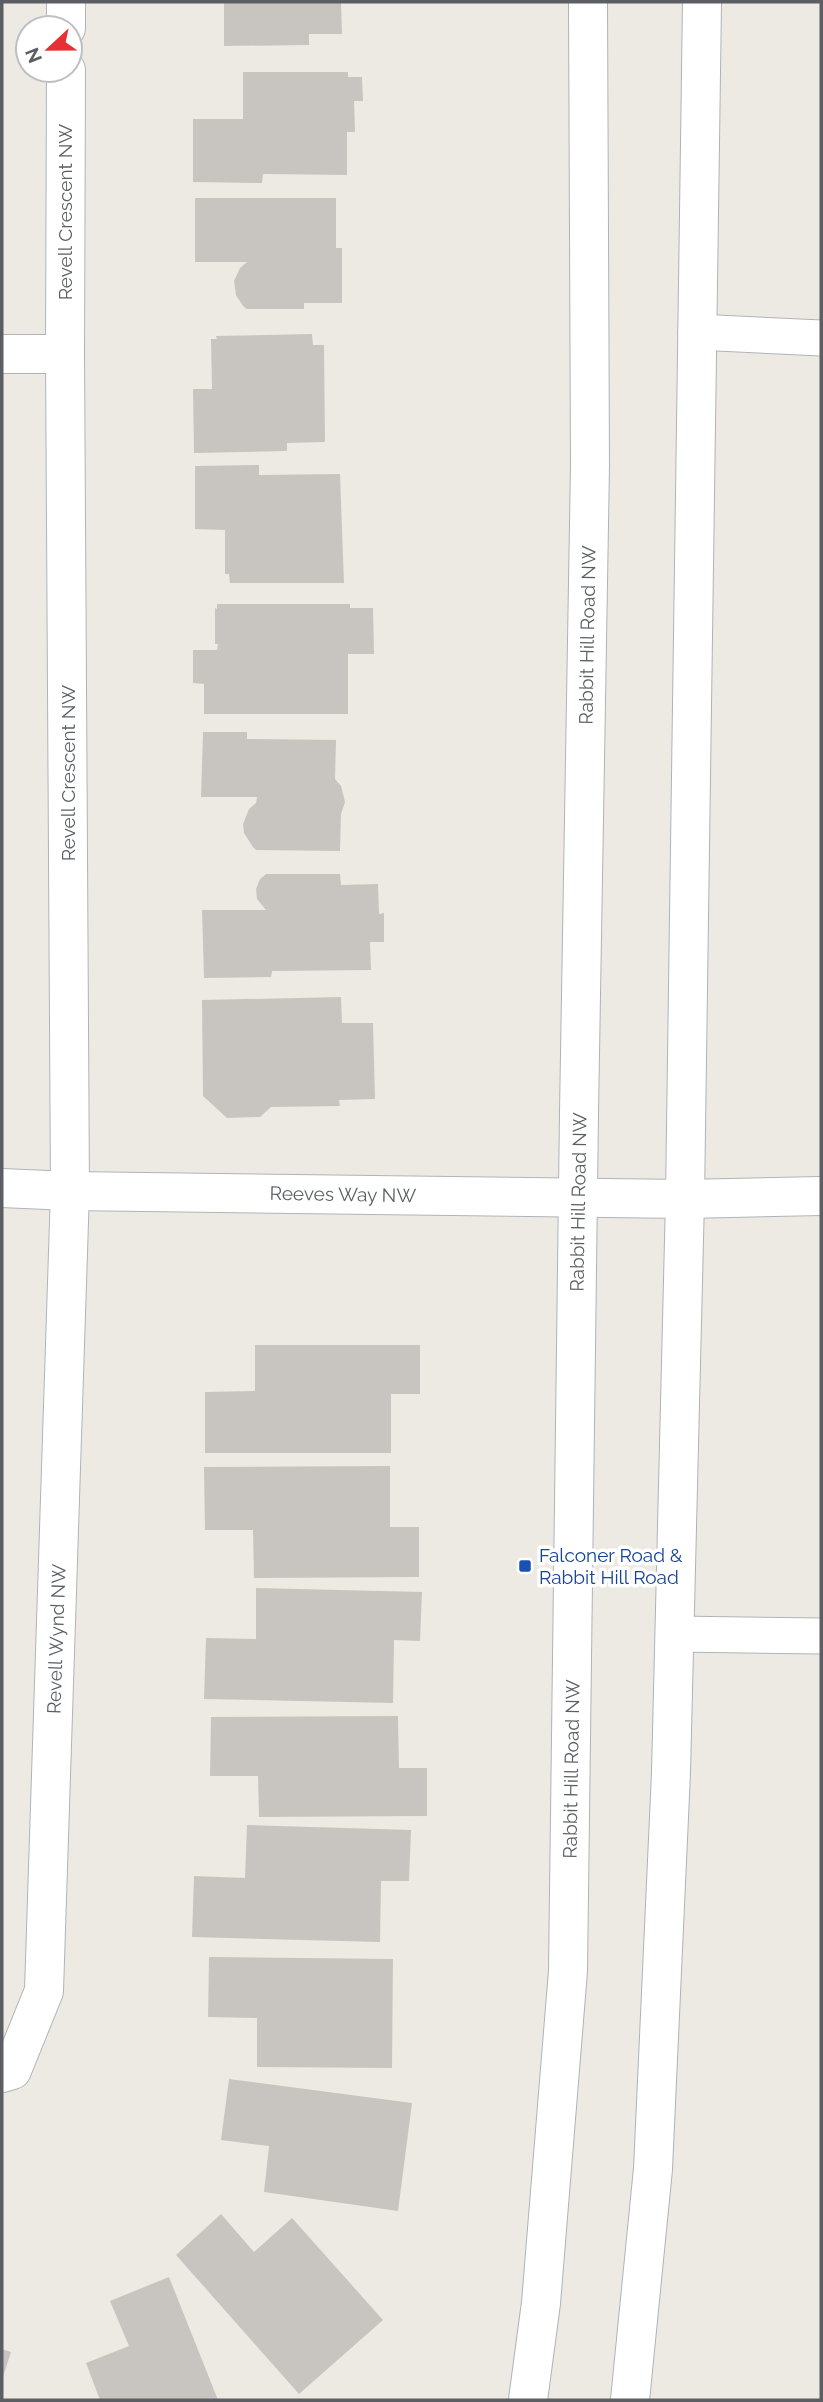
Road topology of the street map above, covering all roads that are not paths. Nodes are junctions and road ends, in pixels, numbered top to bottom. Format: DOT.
graph roads {
  1 [pos="588,2"];
  2 [pos="702,2"];
  3 [pos="66,84"];
  4 [pos="696,332"];
  5 [pos="821,338"];
  6 [pos="2,354"];
  7 [pos="65,354"];
  8 [pos="2,1188"];
  9 [pos="71,1191"];
  10 [pos="821,1196"];
  11 [pos="578,1198"];
  12 [pos="685,1199"];
  13 [pos="674,1634"];
  14 [pos="821,1636"];
  15 [pos="2,2073"];
  16 [pos="528,2400"];
  17 [pos="631,2400"];
  1 -- 11 [label="main road, Rabbit Hill Road NW"];
  2 -- 4 [label="main road"];
  3 -- 7 [label="main road, Revell Crescent NW"];
  4 -- 5 [label="lane"];
  4 -- 12 [label="main road"];
  6 -- 7 [label="main road"];
  7 -- 9 [label="main road, Revell Crescent NW"];
  8 -- 9 [label="main road, Reeves Way NW"];
  9 -- 11 [label="main road, Reeves Way NW"];
  9 -- 15 [label="main road, Revell Wynd NW"];
  10 -- 12 [label="main road, Reeves Way NW"];
  11 -- 12 [label="main road, Reeves Way NW"];
  11 -- 16 [label="main road, Rabbit Hill Road NW"];
  12 -- 13 [label="main road"];
  13 -- 14 [label="lane"];
  13 -- 17 [label="main road"];
}
